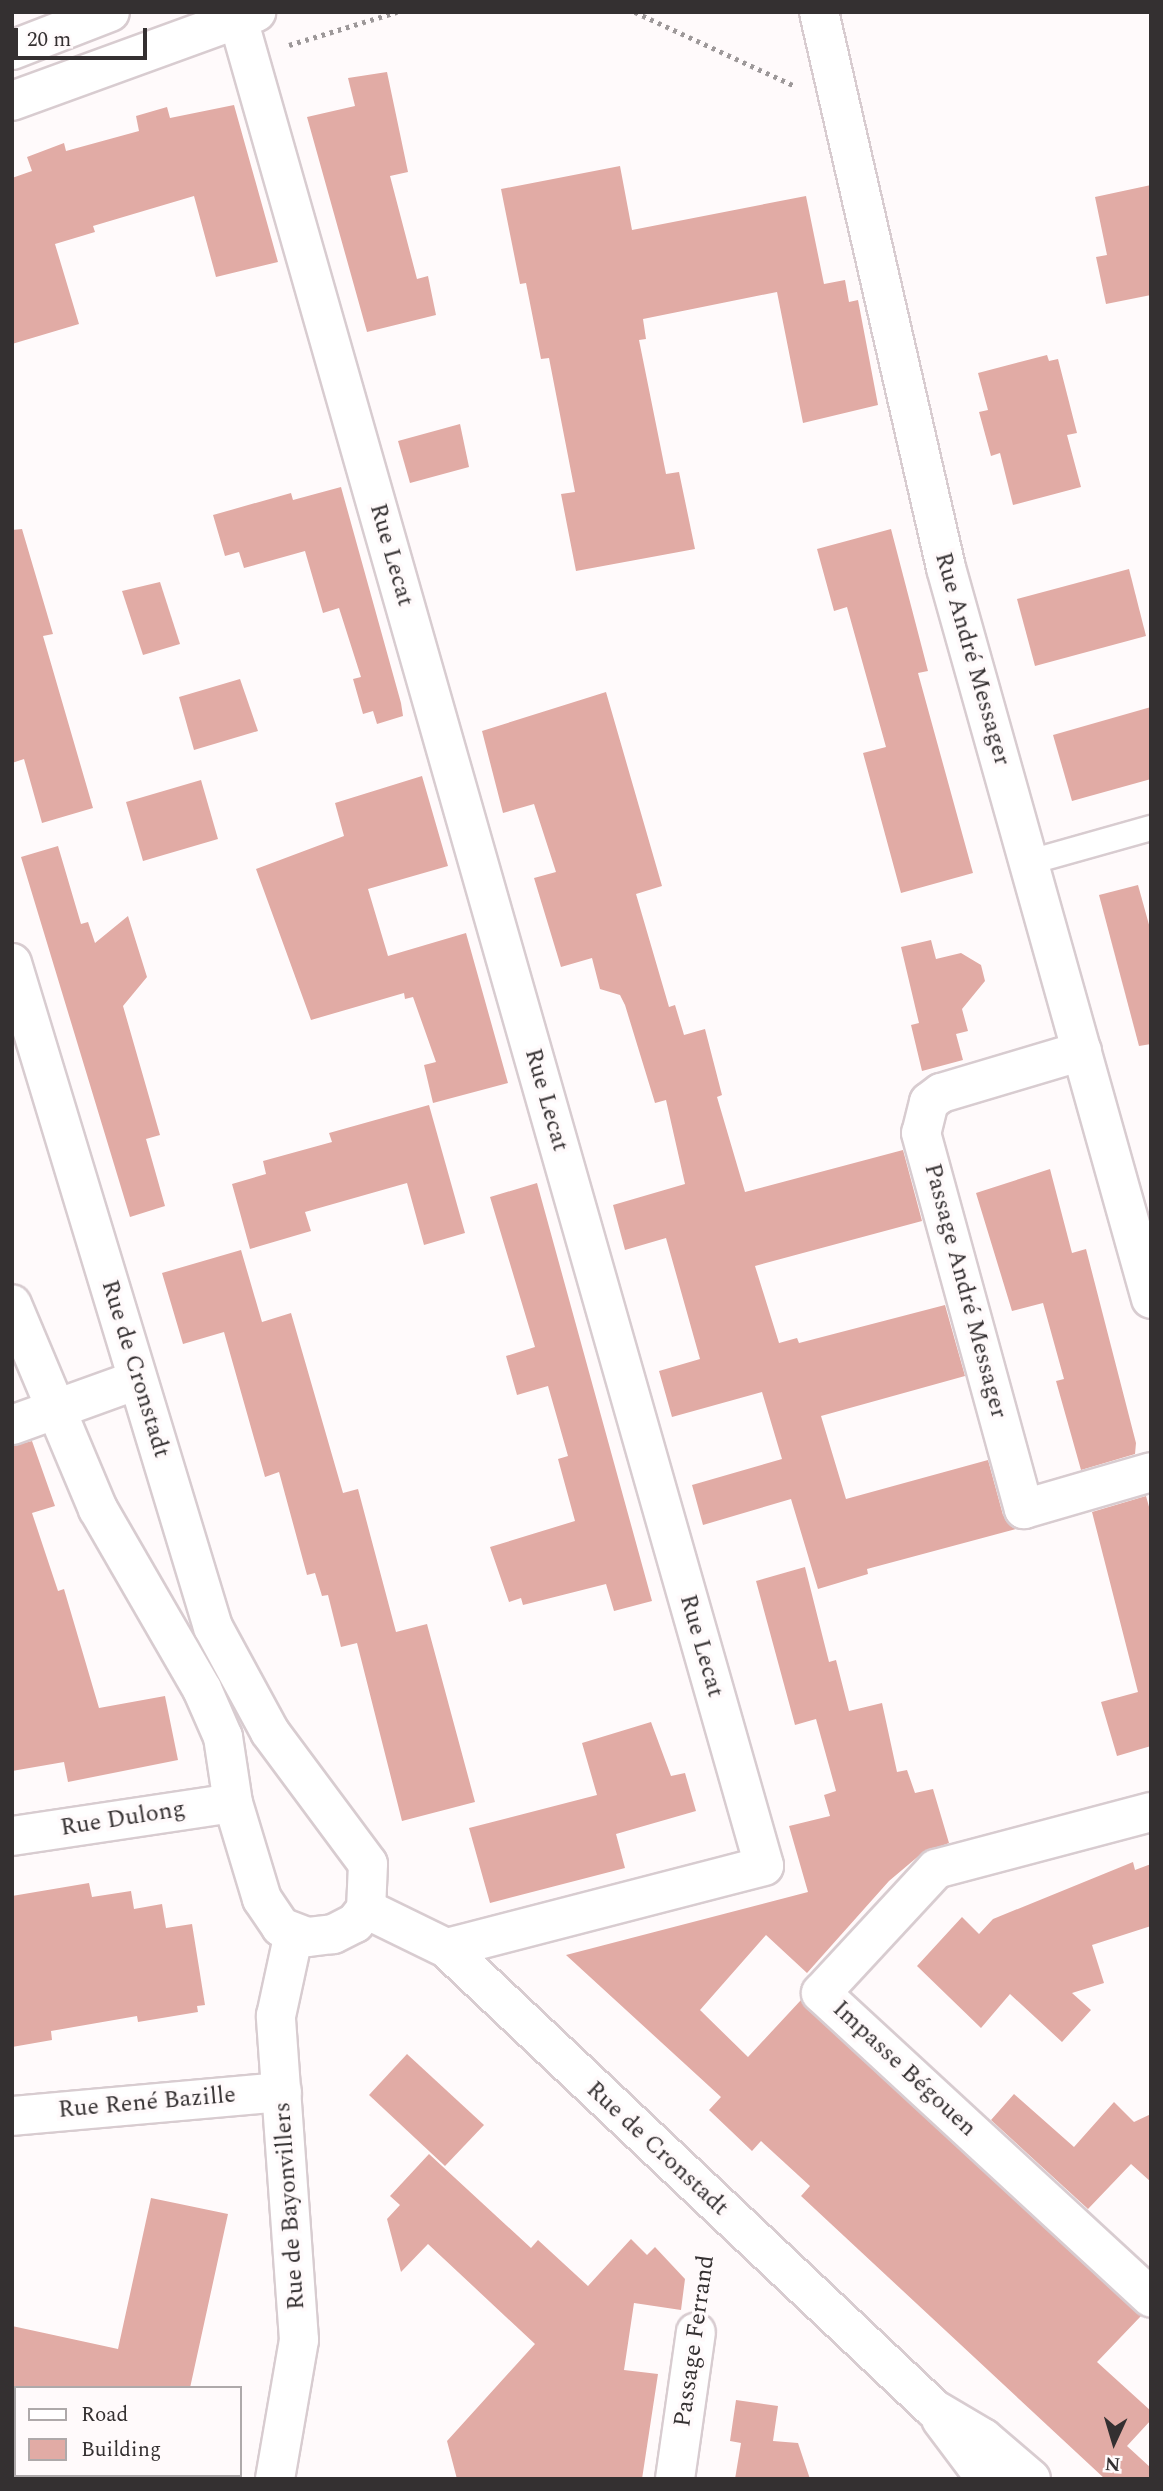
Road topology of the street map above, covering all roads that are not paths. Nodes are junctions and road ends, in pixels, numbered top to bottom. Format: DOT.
graph roads {
  1 [pos="110,12"];
  2 [pos="819,12"];
  3 [pos="247,15"];
  4 [pos="12,50"];
  5 [pos="12,101"];
  6 [pos="1151,828"];
  7 [pos="1030,862"];
  8 [pos="12,963"];
  9 [pos="1082,1051"];
  10 [pos="1151,1299"];
  11 [pos="12,1304"];
  12 [pos="136,1380"];
  13 [pos="52,1411"];
  14 [pos="12,1425"];
  15 [pos="1151,1472"];
  16 [pos="290,1761"];
  17 [pos="233,1793"];
  18 [pos="1151,1812"];
  19 [pos="12,1836"];
  20 [pos="366,1909"];
  21 [pos="294,1933"];
  22 [pos="446,1948"];
  23 [pos="282,2092"];
  24 [pos="12,2116"];
  25 [pos="1151,2297"];
  26 [pos="696,2332"];
  27 [pos="934,2409"];
  28 [pos="275,2479"];
  29 [pos="675,2479"];
  30 [pos="986,2479"];
  31 [pos="1031,2479"];
  1 -- 4 [label="street"];
  2 -- 7 [label="street, Rue André Messager"];
  3 -- 5 [label="street"];
  3 -- 22 [label="street, Rue Lecat"];
  6 -- 7 [label="lane"];
  7 -- 9 [label="street, Rue André Messager"];
  8 -- 12 [label="street, Rue de Cronstadt"];
  9 -- 10 [label="street, Rue André Messager"];
  9 -- 15 [label="street, Passage André Messager"];
  11 -- 13 [label="street"];
  12 -- 13 [label="street"];
  12 -- 16 [label="street, Rue de Cronstadt"];
  13 -- 14 [label="street"];
  13 -- 17 [label="street"];
  16 -- 17 [label="street"];
  16 -- 20 [label="street, Rue de Cronstadt"];
  17 -- 19 [label="street, Rue Dulong"];
  17 -- 21 [label="street"];
  18 -- 25 [label="street, Impasse Bégouen"];
  20 -- 21 [label="street"];
  20 -- 22 [label="street, Rue de Cronstadt"];
  21 -- 23 [label="street, Rue de Bayonvillers"];
  22 -- 27 [label="street, Rue de Cronstadt"];
  23 -- 24 [label="street, Rue René Bazille"];
  23 -- 28 [label="street, Rue de Bayonvillers"];
  26 -- 29 [label="street, Passage Ferrand"];
  27 -- 30 [label="street, Rue de Cronstadt"];
  27 -- 31 [label="street, Rue de Cronstadt"];
}
